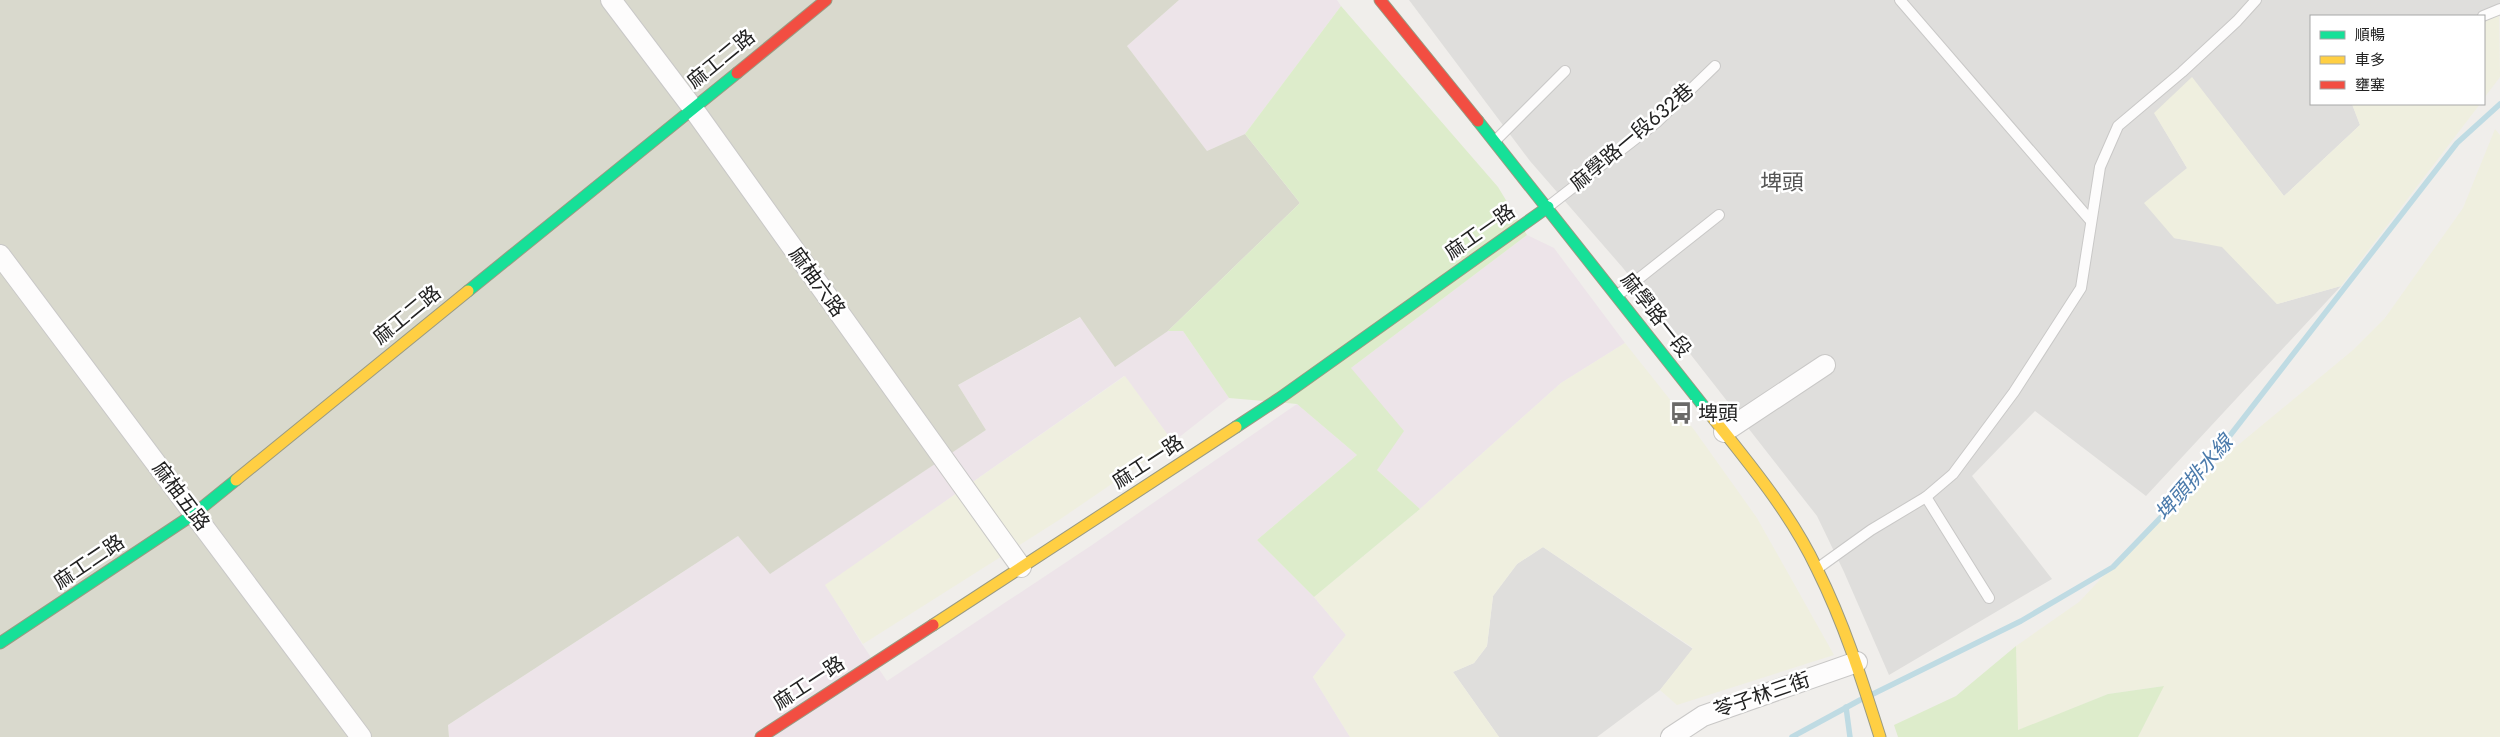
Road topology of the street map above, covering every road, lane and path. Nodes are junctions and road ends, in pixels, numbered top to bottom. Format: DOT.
graph roads {
  1 [pos="611,0"];
  2 [pos="826,0"];
  3 [pos="1380,0"];
  4 [pos="1900,0"];
  5 [pos="2256,0"];
  6 [pos="2500,9"];
  7 [pos="2485,16"];
  8 [pos="1715,66"];
  9 [pos="1565,70"];
  10 [pos="692,107"];
  11 [pos="1494,141"];
  12 [pos="1548,207"];
  13 [pos="1719,215"];
  14 [pos="2091,221"];
  15 [pos="0,255"];
  16 [pos="1617,295"];
  17 [pos="1825,365"];
  18 [pos="1724,432"];
  19 [pos="1926,498"];
  20 [pos="194,514"];
  21 [pos="1021,567"];
  22 [pos="1817,568"];
  23 [pos="1989,598"];
  24 [pos="0,643"];
  25 [pos="1860,671"];
  26 [pos="361,737"];
  27 [pos="761,737"];
  28 [pos="1671,737"];
  29 [pos="1880,737"];
  1 -- 10 [label="street, 麻柚六路"];
  2 -- 10 [label="street, 麻工二路"];
  3 -- 11 [label="street, 麻學路一段"];
  4 -- 14 [label="lane"];
  5 -- 14 [label="lane"];
  6 -- 7 [label="lane"];
  8 -- 12 [label="lane, 麻學路一段632巷"];
  9 -- 11 [label="lane"];
  10 -- 20 [label="street, 麻工二路"];
  10 -- 21 [label="street, 麻柚六路"];
  11 -- 12 [label="street, 麻學路一段"];
  12 -- 16 [label="street, 麻學路一段"];
  12 -- 21 [label="street, 麻工一路"];
  13 -- 16 [label="lane"];
  14 -- 19 [label="lane"];
  15 -- 20 [label="street, 麻柚五路"];
  16 -- 18 [label="street, 麻學路一段"];
  17 -- 18 [label="street"];
  18 -- 22 [label="street, 麻學路一段"];
  19 -- 22 [label="lane"];
  19 -- 23 [label="lane"];
  20 -- 24 [label="street, 麻工二路"];
  20 -- 26 [label="street, 麻柚五路"];
  21 -- 27 [label="street, 麻工一路"];
  22 -- 25 [label="street, 麻學路一段"];
  25 -- 28 [label="street, 苓子林三街"];
  25 -- 29 [label="street, 麻學路一段"];
}
